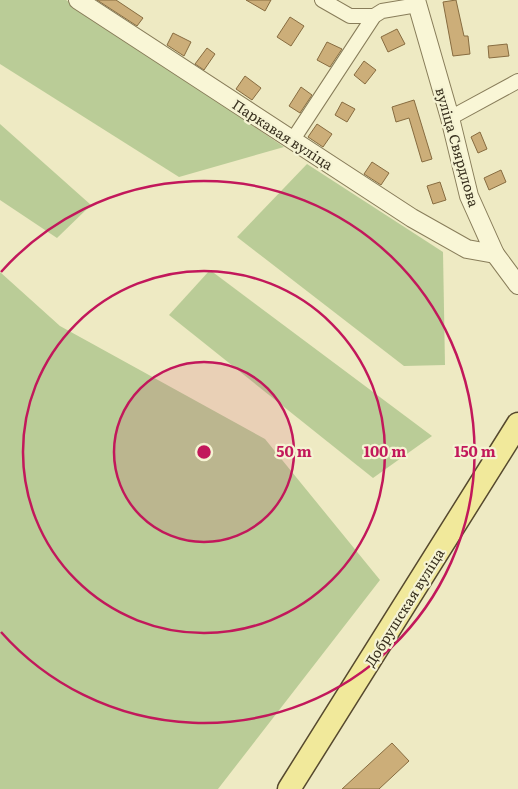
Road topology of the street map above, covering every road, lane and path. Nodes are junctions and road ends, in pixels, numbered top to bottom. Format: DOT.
graph roads {
  1 [pos="78,0"];
  2 [pos="322,0"];
  3 [pos="416,2"];
  4 [pos="374,16"];
  5 [pos="518,81"];
  6 [pos="450,118"];
  7 [pos="292,140"];
  8 [pos="495,254"];
  9 [pos="518,286"];
  10 [pos="518,424"];
  11 [pos="289,789"];
  1 -- 7 [label="street, Паркавая вуліца"];
  2 -- 4 [label="street"];
  3 -- 4 [label="street"];
  3 -- 6 [label="street, вуліца Свярдлова"];
  4 -- 7 [label="street"];
  5 -- 6 [label="street"];
  6 -- 8 [label="street, вуліца Свярдлова"];
  7 -- 8 [label="street, Паркавая вуліца"];
  8 -- 9 [label="street, вуліца Свярдлова"];
  10 -- 11 [label="main road, Добрушская вуліца"];
}
